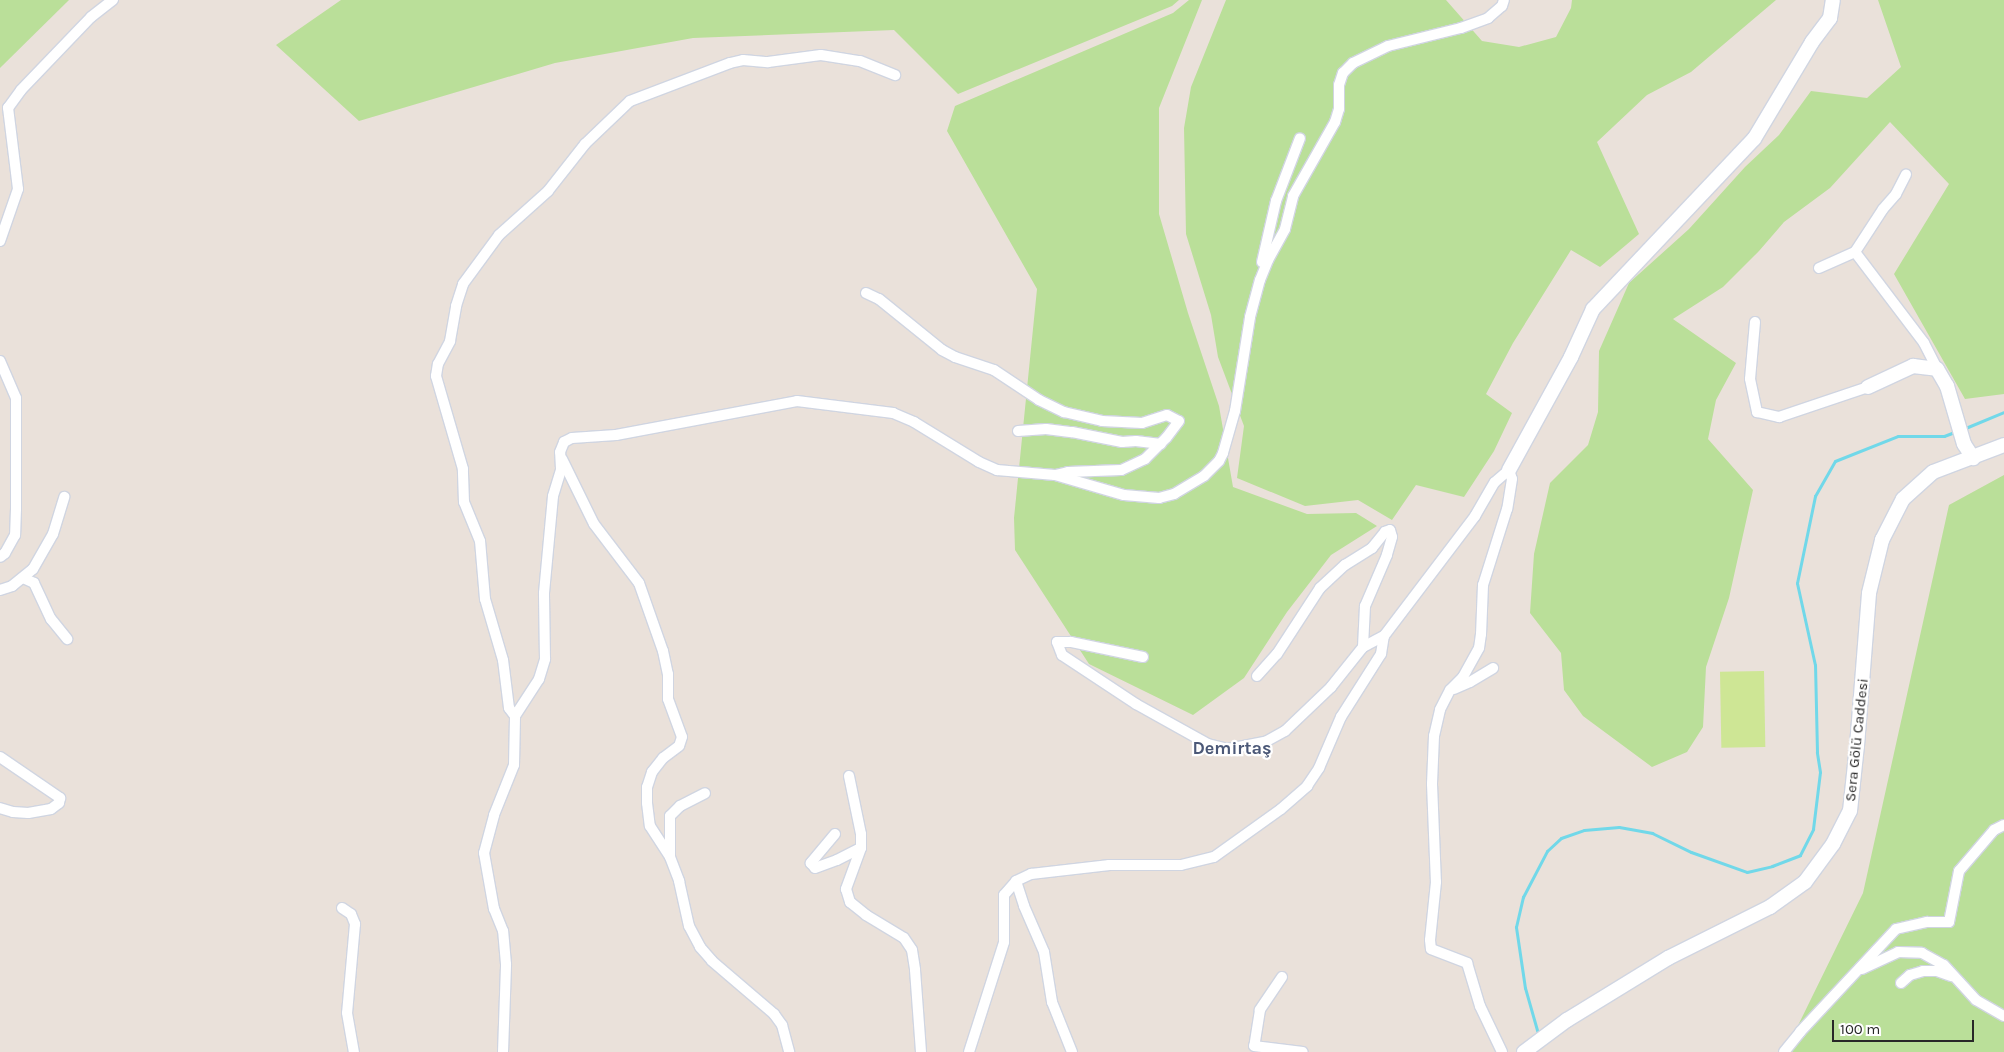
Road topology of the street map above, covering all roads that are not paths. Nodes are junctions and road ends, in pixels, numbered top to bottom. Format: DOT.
graph roads {
  1 [pos="113,0"];
  2 [pos="1504,0"];
  3 [pos="1833,0"];
  4 [pos="895,75"];
  5 [pos="1300,138"];
  6 [pos="1906,174"];
  7 [pos="0,241"];
  8 [pos="1855,252"];
  9 [pos="1819,268"];
  10 [pos="1260,280"];
  11 [pos="866,293"];
  12 [pos="1754,322"];
  13 [pos="0,361"];
  14 [pos="1937,369"];
  15 [pos="1868,387"];
  16 [pos="1018,431"];
  17 [pos="1160,444"];
  18 [pos="2004,446"];
  19 [pos="560,452"];
  20 [pos="1973,458"];
  21 [pos="1509,470"];
  22 [pos="1055,475"];
  23 [pos="64,497"];
  24 [pos="0,557"];
  25 [pos="23,578"];
  26 [pos="0,590"];
  27 [pos="1384,636"];
  28 [pos="67,639"];
  29 [pos="1363,647"];
  30 [pos="1143,657"];
  31 [pos="1494,668"];
  32 [pos="1257,676"];
  33 [pos="1450,690"];
  34 [pos="515,716"];
  35 [pos="0,757"];
  36 [pos="849,776"];
  37 [pos="705,793"];
  38 [pos="0,808"];
  39 [pos="2004,825"];
  40 [pos="835,834"];
  41 [pos="861,848"];
  42 [pos="670,857"];
  43 [pos="1016,881"];
  44 [pos="342,908"];
  45 [pos="1857,971"];
  46 [pos="1952,976"];
  47 [pos="1282,977"];
  48 [pos="1901,984"];
  49 [pos="2004,1016"];
  50 [pos="1528,1049"];
  51 [pos="354,1052"];
  52 [pos="503,1052"];
  53 [pos="789,1052"];
  54 [pos="921,1052"];
  55 [pos="970,1052"];
  56 [pos="1072,1052"];
  57 [pos="1302,1052"];
  58 [pos="1502,1052"];
  59 [pos="1784,1052"];
  1 -- 7 [label="street"];
  2 -- 10 [label="street"];
  3 -- 21 [label="main road"];
  4 -- 34 [label="street"];
  5 -- 10 [label="street"];
  6 -- 8 [label="street"];
  8 -- 9 [label="street"];
  8 -- 14 [label="street"];
  10 -- 22 [label="street"];
  11 -- 17 [label="street"];
  12 -- 15 [label="street"];
  13 -- 24 [label="street"];
  14 -- 15 [label="main road"];
  14 -- 20 [label="main road"];
  16 -- 17 [label="street"];
  17 -- 22 [label="street"];
  18 -- 20 [label="main road, Sera Gölü Caddesi"];
  19 -- 22 [label="street"];
  19 -- 34 [label="street"];
  19 -- 42 [label="street"];
  20 -- 50 [label="main road, Sera Gölü Caddesi"];
  21 -- 27 [label="street"];
  21 -- 33 [label="street"];
  23 -- 25 [label="street"];
  25 -- 26 [label="street"];
  25 -- 28 [label="street"];
  27 -- 29 [label="street"];
  27 -- 43 [label="street"];
  29 -- 30 [label="street"];
  29 -- 32 [label="street"];
  31 -- 33 [label="street"];
  33 -- 58 [label="street"];
  34 -- 52 [label="street"];
  35 -- 38 [label="street"];
  36 -- 41 [label="street"];
  37 -- 42 [label="street"];
  39 -- 45 [label="street"];
  40 -- 41 [label="street"];
  41 -- 54 [label="street"];
  42 -- 53 [label="street"];
  43 -- 55 [label="street"];
  43 -- 56 [label="street"];
  44 -- 51 [label="street"];
  45 -- 46 [label="street"];
  45 -- 59 [label="street"];
  46 -- 48 [label="street"];
  46 -- 49 [label="street"];
  47 -- 57 [label="street"];
}
